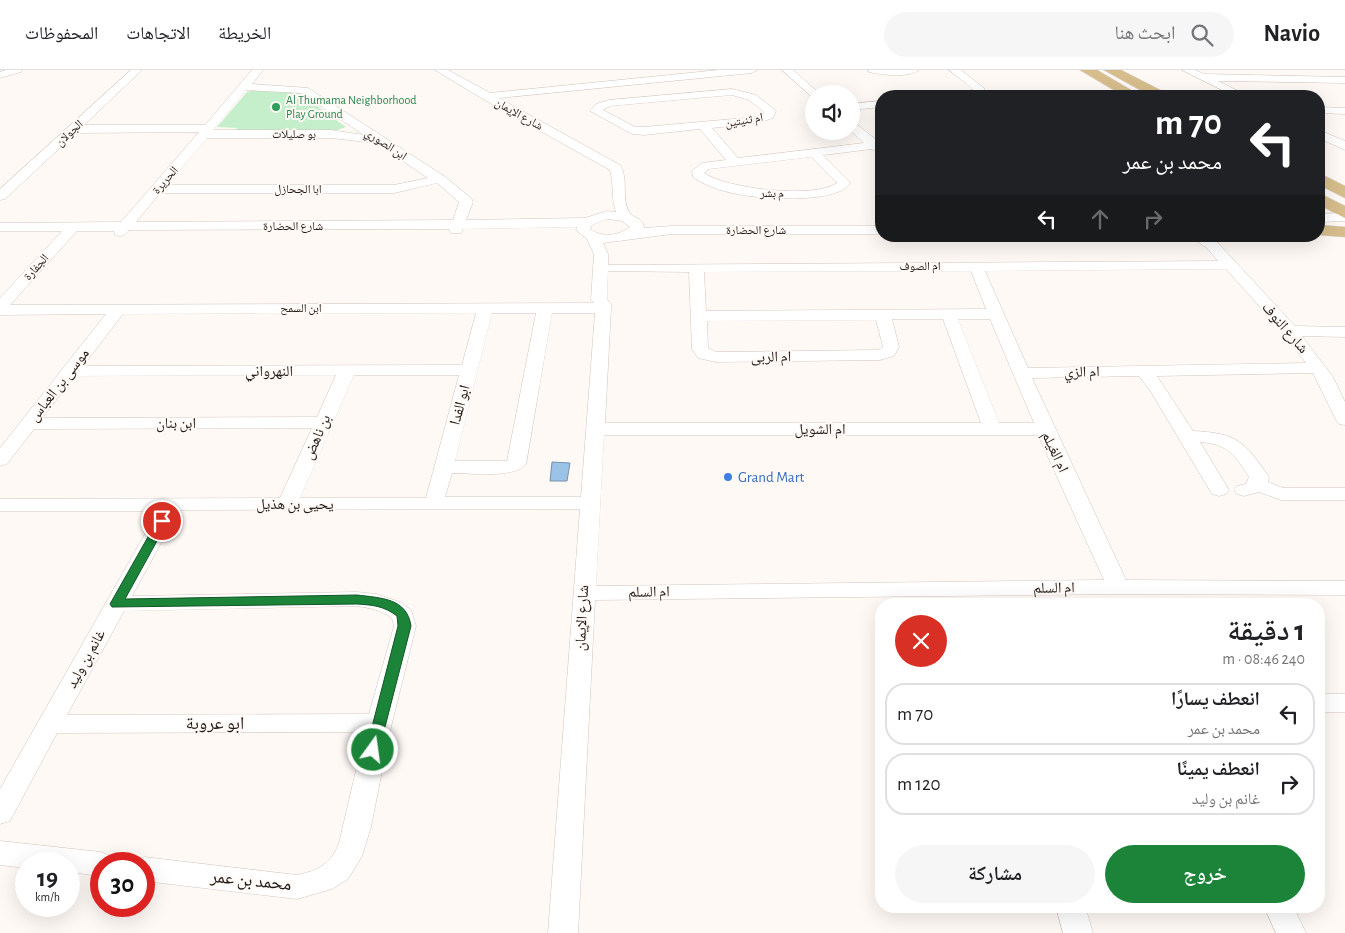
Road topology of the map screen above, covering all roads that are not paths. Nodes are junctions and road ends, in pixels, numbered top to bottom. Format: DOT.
graph roads {
  1 [pos="5,70"];
  2 [pos="16,70"];
  3 [pos="137,70"];
  4 [pos="258,70"];
  5 [pos="440,70"];
  6 [pos="752,70"];
  7 [pos="787,70"];
  8 [pos="873,70"];
  9 [pos="914,70"];
  10 [pos="954,70"];
  11 [pos="1087,70"];
  12 [pos="1111,70"];
  13 [pos="1187,70"];
  14 [pos="0,74"];
  15 [pos="666,74"];
  16 [pos="1202,77"];
  17 [pos="1345,80"];
  18 [pos="609,84"];
  19 [pos="805,85"];
  20 [pos="244,87"];
  21 [pos="1118,87"];
  22 [pos="978,90"];
  23 [pos="1124,90"];
  24 [pos="1125,90"];
  25 [pos="1149,90"];
  26 [pos="1229,90"];
  27 [pos="487,97"];
  28 [pos="622,102"];
  29 [pos="875,105"];
  30 [pos="860,106"];
  31 [pos="1325,110"];
  32 [pos="1345,111"];
  33 [pos="704,126"];
  34 [pos="74,129"];
  35 [pos="206,131"];
  36 [pos="860,132"];
  37 [pos="1325,136"];
  38 [pos="383,142"];
  39 [pos="875,145"];
  40 [pos="1345,146"];
  41 [pos="875,148"];
  42 [pos="814,153"];
  43 [pos="597,158"];
  44 [pos="734,161"];
  45 [pos="439,179"];
  46 [pos="1325,180"];
  47 [pos="1325,181"];
  48 [pos="1345,187"];
  49 [pos="157,189"];
  50 [pos="2,192"];
  51 [pos="1325,192"];
  52 [pos="1345,193"];
  53 [pos="1325,201"];
  54 [pos="1345,203"];
  55 [pos="1345,212"];
  56 [pos="1345,217"];
  57 [pos="628,218"];
  58 [pos="1325,218"];
  59 [pos="875,222"];
  60 [pos="1345,225"];
  61 [pos="0,227"];
  62 [pos="590,227"];
  63 [pos="1325,227"];
  64 [pos="457,228"];
  65 [pos="71,229"];
  66 [pos="122,229"];
  67 [pos="1325,229"];
  68 [pos="875,230"];
  69 [pos="0,232"];
  70 [pos="1345,232"];
  71 [pos="626,236"];
  72 [pos="1213,242"];
  73 [pos="1228,264"];
  74 [pos="976,266"];
  75 [pos="613,268"];
  76 [pos="696,268"];
  77 [pos="603,306"];
  78 [pos="486,307"];
  79 [pos="544,307"];
  80 [pos="0,308"];
  81 [pos="119,309"];
  82 [pos="996,314"];
  83 [pos="949,315"];
  84 [pos="697,316"];
  85 [pos="883,316"];
  86 [pos="1290,331"];
  87 [pos="1345,332"];
  88 [pos="1318,368"];
  89 [pos="469,370"];
  90 [pos="1143,370"];
  91 [pos="70,371"];
  92 [pos="347,371"];
  93 [pos="1021,373"];
  94 [pos="1345,420"];
  95 [pos="324,422"];
  96 [pos="28,424"];
  97 [pos="596,429"];
  98 [pos="992,429"];
  99 [pos="1045,429"];
  100 [pos="1188,436"];
  101 [pos="0,460"];
  102 [pos="443,468"];
  103 [pos="1219,490"];
  104 [pos="1345,494"];
  105 [pos="590,502"];
  106 [pos="434,503"];
  107 [pos="172,504"];
  108 [pos="287,504"];
  109 [pos="0,505"];
  110 [pos="1118,587"];
  111 [pos="1345,588"];
  112 [pos="584,593"];
  113 [pos="972,596"];
  114 [pos="116,604"];
  115 [pos="1325,703"];
  116 [pos="1345,703"];
  117 [pos="380,723"];
  118 [pos="50,724"];
  119 [pos="0,813"];
  120 [pos="0,853"];
  121 [pos="90,863"];
  122 [pos="155,870"];
  123 [pos="1072,913"];
  124 [pos="1281,913"];
  125 [pos="563,933"];
  126 [pos="1078,933"];
  127 [pos="1291,933"];
  1 -- 14 [label="street"];
  2 -- 14 [label="street"];
  3 -- 34 [label="street, الجولان"];
  4 -- 20 [label="street, الحريرة"];
  5 -- 27 [label="street, شارع الإيمان"];
  6 -- 15 [label="street"];
  7 -- 19 [label="street"];
  8 -- 9 [label="street"];
  10 -- 22 [label="street"];
  11 -- 21 [label="main road"];
  12 -- 25 [label="main road"];
  13 -- 16 [label="street"];
  15 -- 18 [label="street"];
  16 -- 17 [label="street"];
  16 -- 26 [label="street"];
  18 -- 27 [label="street"];
  18 -- 28 [label="street"];
  20 -- 35 [label="street, الحريرة"];
  20 -- 38 [label="street, ابن الصوري"];
  21 -- 23 [label="main road"];
  21 -- 24 [label="main road"];
  27 -- 43 [label="street, شارع الإيمان"];
  28 -- 33 [label="street, ام ثنيتين"];
  28 -- 33 [label="street, ام ثنيتين"];
  29 -- 30 [label="street"];
  31 -- 32 [label="street"];
  33 -- 44 [label="street"];
  34 -- 35 [label="street"];
  34 -- 50 [label="street, الجولان"];
  35 -- 38 [label="street, بو صليلات"];
  35 -- 49 [label="street, الحريرة"];
  36 -- 39 [label="street"];
  37 -- 40 [label="street"];
  38 -- 45 [label="street, ابن الصوري"];
  41 -- 42 [label="street, م بشر"];
  42 -- 44 [label="street, م بشر"];
  42 -- 44 [label="street, م بشر"];
  43 -- 57 [label="street, شارع الإيمان"];
  43 -- 62 [label="street"];
  45 -- 49 [label="street, ابا الجحازل"];
  45 -- 64 [label="street, ابن الصوري"];
  46 -- 48 [label="main road"];
  47 -- 52 [label="main road"];
  49 -- 66 [label="street, الحريرة"];
  51 -- 54 [label="main road"];
  53 -- 55 [label="main road"];
  56 -- 58 [label="street"];
  57 -- 59 [label="street, شارع الحضارة"];
  57 -- 62 [label="street, شارع الحضارة"];
  57 -- 71 [label="street, شارع الإيمان"];
  60 -- 63 [label="street"];
  61 -- 65 [label="street, شارع الحضارة"];
  62 -- 64 [label="street, شارع الحضارة"];
  62 -- 71 [label="street, شارع الحضارة"];
  62 -- 77 [label="street, شارع الإيمان"];
  64 -- 66 [label="street, شارع الحضارة"];
  65 -- 66 [label="street, شارع الحضارة"];
  65 -- 69 [label="street, شارع الحضارة"];
  65 -- 80 [label="street, الجفارة"];
  67 -- 70 [label="main road"];
  68 -- 71 [label="street, شارع الحضارة"];
  71 -- 75 [label="street, شارع الإيمان"];
  72 -- 73 [label="street, شارع النوف"];
  73 -- 74 [label="street, ام الصوف"];
  73 -- 86 [label="street, شارع النوف"];
  74 -- 76 [label="street, ام الصوف"];
  74 -- 82 [label="street, ام الغيلم"];
  75 -- 76 [label="street, ام الصوف"];
  75 -- 77 [label="street, شارع الإيمان"];
  76 -- 84 [label="street, ام الربى"];
  77 -- 79 [label="street, ابن السمح"];
  77 -- 97 [label="street, شارع الإيمان"];
  78 -- 79 [label="street, ابن السمح"];
  78 -- 81 [label="street, ابن السمح"];
  78 -- 89 [label="street, ابو الفدا"];
  79 -- 102 [label="street"];
  80 -- 81 [label="street, ابن السمح"];
  81 -- 91 [label="street, موسى بن العباس"];
  82 -- 83 [label="street"];
  82 -- 93 [label="street, ام الغيلم"];
  83 -- 85 [label="street"];
  83 -- 98 [label="street"];
  84 -- 85 [label="street"];
  84 -- 85 [label="street, ام الربى"];
  86 -- 87 [label="street"];
  86 -- 88 [label="street, شارع النوف"];
  88 -- 90 [label="street, ام الزي"];
  88 -- 94 [label="street, شارع النوف"];
  89 -- 92 [label="street, النهرواني"];
  89 -- 102 [label="street, ابو الفدا"];
  90 -- 93 [label="street, ام الزي"];
  90 -- 100 [label="street"];
  91 -- 92 [label="street, النهرواني"];
  91 -- 96 [label="street, موسى بن العباس"];
  92 -- 95 [label="street, بن ناهض"];
  93 -- 99 [label="street, ام الغيلم"];
  95 -- 96 [label="street, ابن بنان"];
  95 -- 108 [label="street, بن ناهض"];
  96 -- 101 [label="street, موسى بن العباس"];
  97 -- 98 [label="street, ام الشويل"];
  97 -- 105 [label="street, شارع الإيمان"];
  98 -- 99 [label="street, ام الشويل"];
  99 -- 110 [label="street, ام الغيلم"];
  100 -- 103 [label="street"];
  100 -- 104 [label="street"];
  102 -- 106 [label="street, ابو الفدا"];
  105 -- 106 [label="street, يحيى بن هذيل"];
  105 -- 112 [label="street, شارع الإيمان"];
  106 -- 108 [label="street, يحيى بن هذيل"];
  107 -- 108 [label="street, يحيى بن هذيل"];
  107 -- 109 [label="street, يحيى بن هذيل"];
  107 -- 114 [label="street, غانم بن وليد"];
  110 -- 111 [label="street, ام السلم"];
  110 -- 113 [label="street, ام السلم"];
  112 -- 113 [label="street, ام السلم"];
  112 -- 125 [label="street, شارع الإيمان"];
  114 -- 117 [label="street, محمد بن عمر"];
  114 -- 118 [label="street, غانم بن وليد"];
  115 -- 116 [label="street"];
  117 -- 118 [label="street, ابو عروبة"];
  117 -- 122 [label="street, محمد بن عمر"];
  118 -- 119 [label="street, غانم بن وليد"];
  120 -- 121 [label="street"];
  123 -- 126 [label="street"];
  124 -- 127 [label="street"];
}
